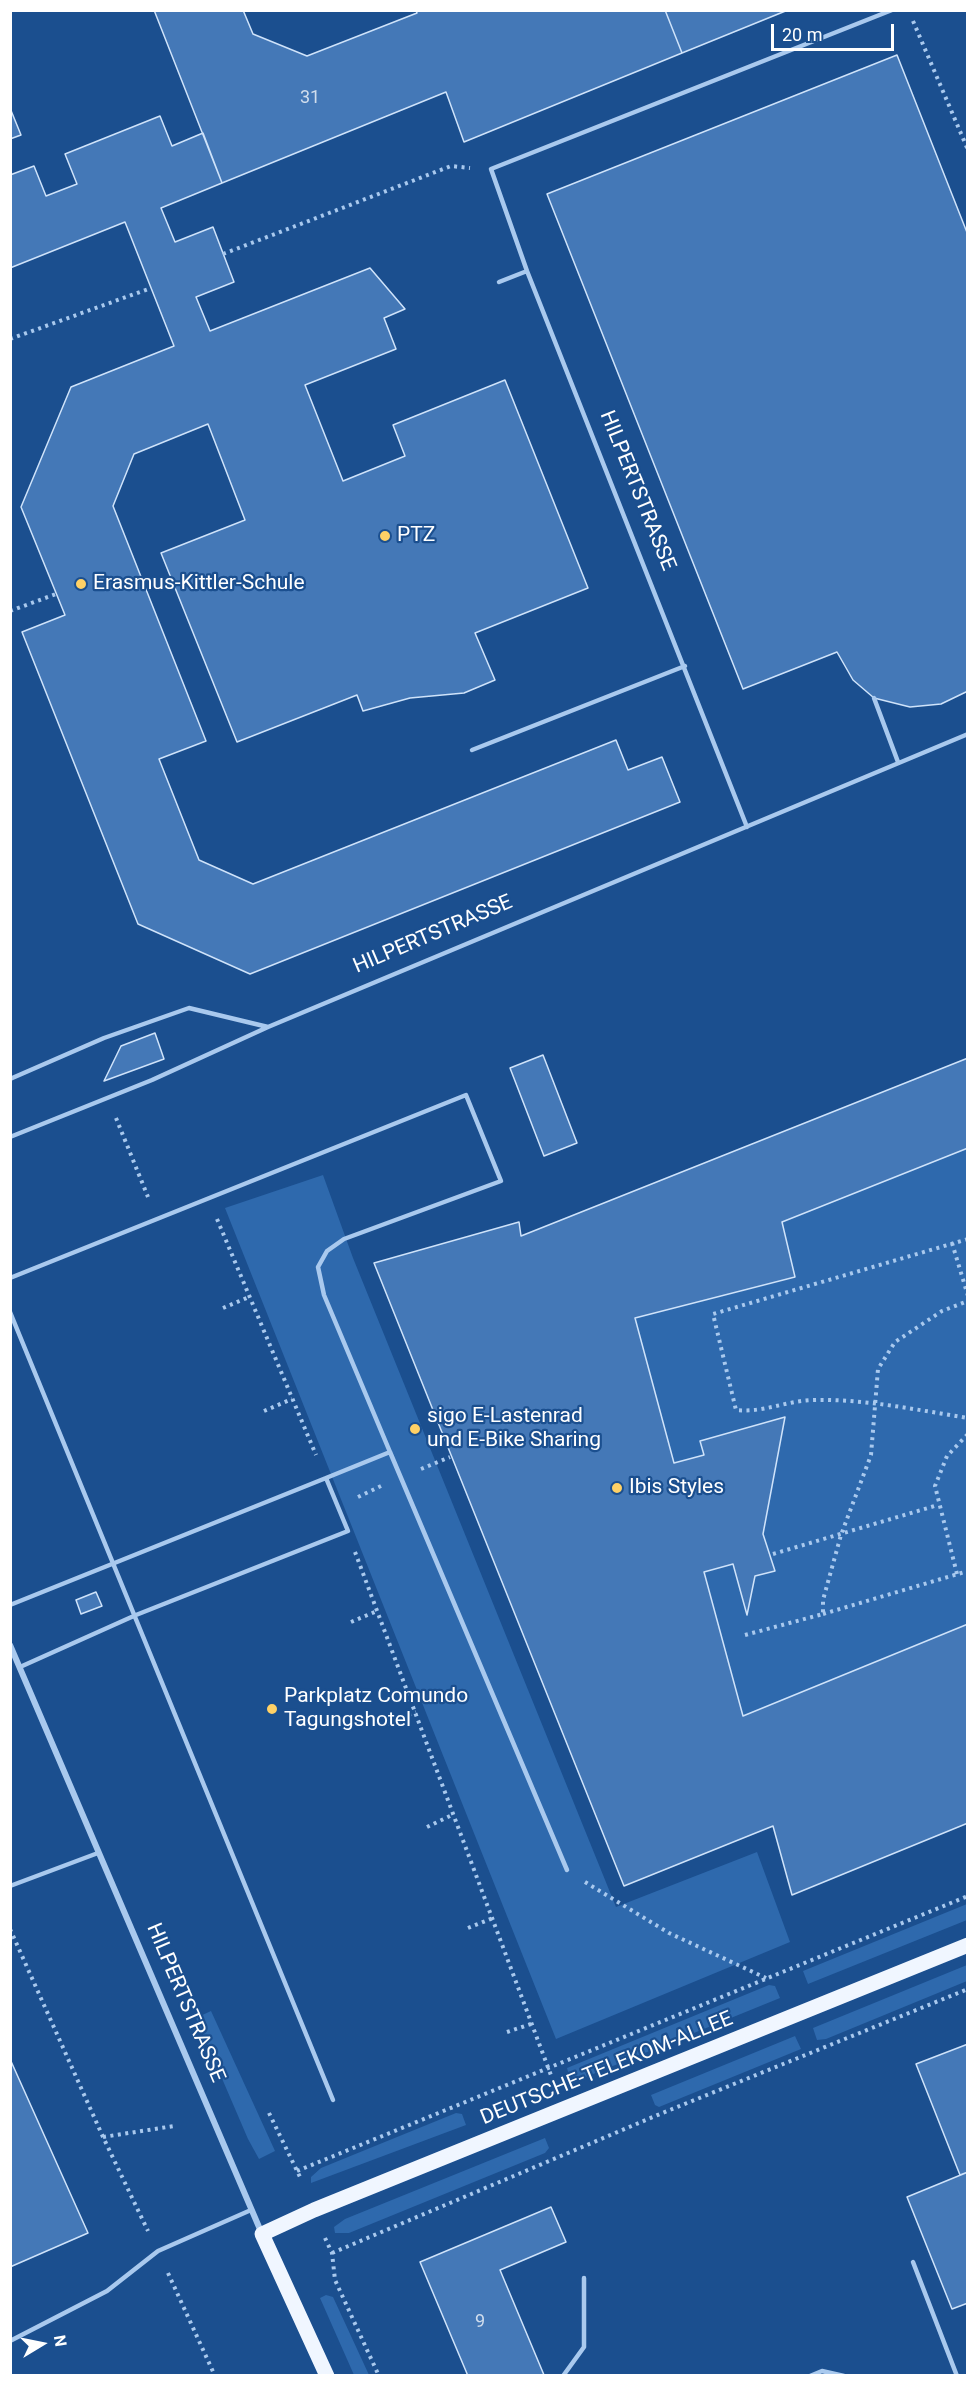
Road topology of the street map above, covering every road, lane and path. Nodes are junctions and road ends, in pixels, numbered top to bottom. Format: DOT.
graph roads {
  1 [pos="892,10"];
  2 [pos="909,10"];
  3 [pos="968,150"];
  4 [pos="491,169"];
  5 [pos="223,254"];
  6 [pos="527,271"];
  7 [pos="499,282"];
  8 [pos="151,288"];
  9 [pos="10,339"];
  10 [pos="56,594"];
  11 [pos="10,611"];
  12 [pos="685,666"];
  13 [pos="874,698"];
  14 [pos="968,734"];
  15 [pos="472,750"];
  16 [pos="898,762"];
  17 [pos="747,827"];
  18 [pos="268,1027"];
  19 [pos="10,1079"];
  20 [pos="108,1098"];
  21 [pos="10,1137"];
  22 [pos="208,1200"];
  23 [pos="158,1220"];
  24 [pos="968,1239"];
  25 [pos="952,1243"];
  26 [pos="10,1278"];
  27 [pos="968,1296"];
  28 [pos="249,1297"];
  29 [pos="968,1301"];
  30 [pos="223,1308"];
  31 [pos="10,1312"];
  32 [pos="292,1399"];
  33 [pos="877,1404"];
  34 [pos="264,1411"];
  35 [pos="968,1418"];
  36 [pos="968,1434"];
  37 [pos="390,1452"];
  38 [pos="326,1478"];
  39 [pos="938,1505"];
  40 [pos="348,1531"];
  41 [pos="841,1535"];
  42 [pos="773,1554"];
  43 [pos="114,1563"];
  44 [pos="968,1571"];
  45 [pos="957,1574"];
  46 [pos="10,1605"];
  47 [pos="377,1611"];
  48 [pos="823,1614"];
  49 [pos="136,1615"];
  50 [pos="351,1622"];
  51 [pos="745,1635"];
  52 [pos="10,1645"];
  53 [pos="20,1667"];
  54 [pos="416,1712"];
  55 [pos="388,1724"];
  56 [pos="454,1814"];
  57 [pos="427,1827"];
  58 [pos="98,1853"];
  59 [pos="567,1870"];
  60 [pos="10,1886"];
  61 [pos="968,1896"];
  62 [pos="493,1918"];
  63 [pos="468,1928"];
  64 [pos="10,1929"];
  65 [pos="968,1944"];
  66 [pos="767,1978"];
  67 [pos="968,1989"];
  68 [pos="531,2025"];
  69 [pos="507,2032"];
  70 [pos="548,2067"];
  71 [pos="552,2078"];
  72 [pos="333,2100"];
  73 [pos="269,2113"];
  74 [pos="174,2126"];
  75 [pos="102,2138"];
  76 [pos="297,2171"];
  77 [pos="300,2177"];
  78 [pos="251,2210"];
  79 [pos="262,2234"];
  80 [pos="324,2234"];
  81 [pos="158,2251"];
  82 [pos="332,2253"];
  83 [pos="913,2262"];
  84 [pos="584,2278"];
  85 [pos="10,2341"];
  86 [pos="215,2376"];
  87 [pos="327,2376"];
  88 [pos="379,2376"];
  89 [pos="563,2376"];
  90 [pos="810,2376"];
  91 [pos="844,2376"];
  92 [pos="957,2376"];
  1 -- 4 [label="lane"];
  2 -- 3 [label="path"];
  4 -- 5 [label="path"];
  4 -- 6 [label="lane, HILPERTSTRASSE"];
  6 -- 7 [label="lane"];
  6 -- 12 [label="lane, HILPERTSTRASSE"];
  8 -- 9 [label="path"];
  10 -- 11 [label="path"];
  12 -- 15 [label="lane"];
  12 -- 17 [label="lane, HILPERTSTRASSE"];
  13 -- 16 [label="lane"];
  14 -- 16 [label="lane, HILPERTSTRASSE"];
  16 -- 17 [label="lane, HILPERTSTRASSE"];
  17 -- 18 [label="lane, HILPERTSTRASSE"];
  18 -- 19 [label="lane"];
  18 -- 20 [label="lane, HILPERTSTRASSE"];
  20 -- 21 [label="lane, HILPERTSTRASSE"];
  20 -- 23 [label="path"];
  22 -- 23 [label="lane"];
  22 -- 28 [label="path"];
  22 -- 37 [label="lane"];
  23 -- 26 [label="lane"];
  24 -- 25 [label="path"];
  25 -- 27 [label="path"];
  25 -- 33 [label="path"];
  28 -- 30 [label="path"];
  28 -- 32 [label="path"];
  29 -- 33 [label="path"];
  31 -- 43 [label="lane"];
  32 -- 34 [label="path"];
  32 -- 38 [label="path"];
  33 -- 35 [label="path"];
  33 -- 41 [label="path"];
  36 -- 39 [label="path"];
  37 -- 38 [label="lane"];
  37 -- 59 [label="lane"];
  38 -- 40 [label="lane"];
  38 -- 43 [label="lane"];
  39 -- 41 [label="path"];
  39 -- 45 [label="path"];
  40 -- 47 [label="path"];
  40 -- 49 [label="lane"];
  41 -- 42 [label="path"];
  41 -- 48 [label="path"];
  43 -- 46 [label="lane"];
  43 -- 49 [label="lane"];
  44 -- 45 [label="path"];
  45 -- 48 [label="path"];
  47 -- 50 [label="path"];
  47 -- 54 [label="path"];
  48 -- 51 [label="path"];
  49 -- 53 [label="lane"];
  49 -- 72 [label="lane"];
  52 -- 53 [label="street, HILPERTSTRASSE"];
  53 -- 58 [label="street, HILPERTSTRASSE"];
  54 -- 55 [label="path"];
  54 -- 56 [label="path"];
  56 -- 57 [label="path"];
  56 -- 62 [label="path"];
  58 -- 60 [label="lane"];
  58 -- 78 [label="street, HILPERTSTRASSE"];
  59 -- 66 [label="path"];
  61 -- 66 [label="path"];
  62 -- 63 [label="path"];
  62 -- 68 [label="path"];
  64 -- 75 [label="path"];
  65 -- 79 [label="main road, DEUTSCHE-TELEKOM-ALLEE"];
  66 -- 70 [label="path"];
  67 -- 82 [label="path"];
  68 -- 69 [label="path"];
  68 -- 70 [label="path"];
  70 -- 71 [label="path"];
  70 -- 76 [label="path"];
  73 -- 76 [label="path"];
  74 -- 75 [label="path"];
  75 -- 81 [label="path"];
  76 -- 77 [label="path"];
  78 -- 79 [label="street, HILPERTSTRASSE"];
  78 -- 81 [label="lane"];
  79 -- 87 [label="main road, HILPERTSTRASSE"];
  80 -- 82 [label="path"];
  81 -- 85 [label="lane"];
  81 -- 86 [label="path"];
  82 -- 88 [label="path"];
  83 -- 92 [label="lane"];
  84 -- 89 [label="lane"];
  90 -- 91 [label="lane"];
}
